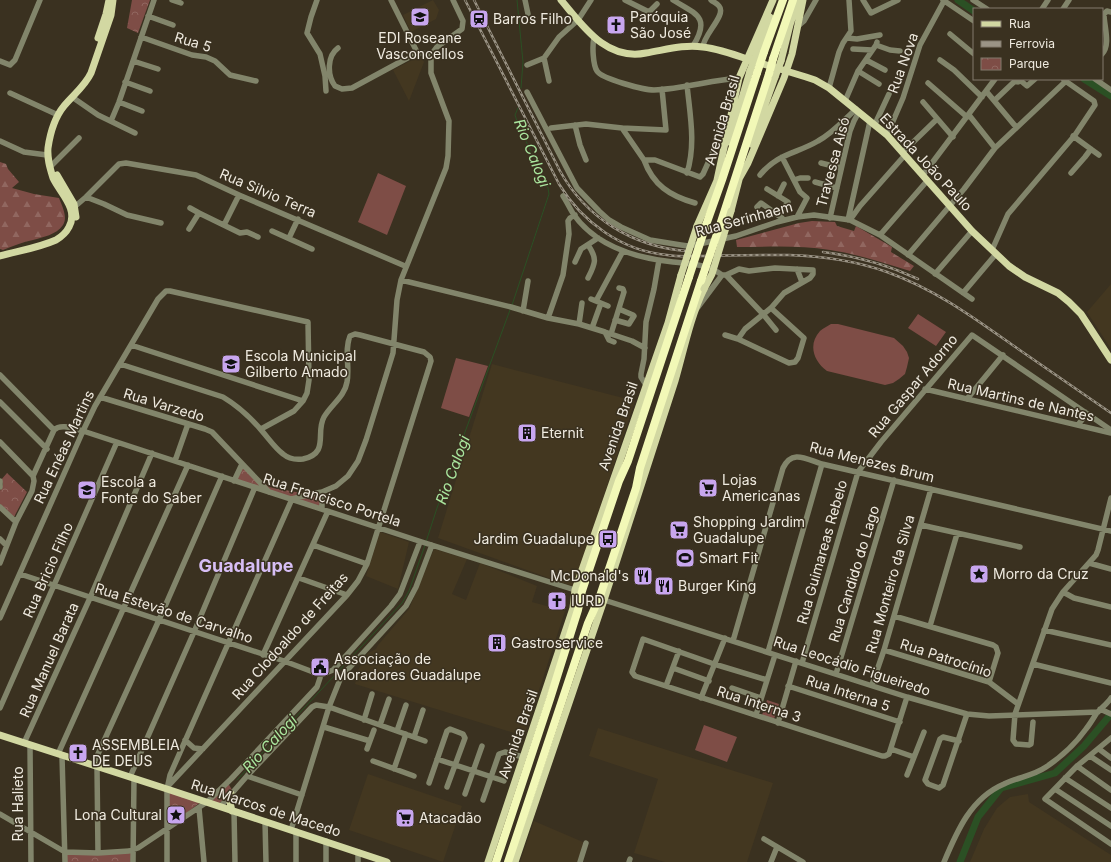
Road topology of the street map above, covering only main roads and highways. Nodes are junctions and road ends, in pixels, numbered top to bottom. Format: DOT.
graph roads {
  1 [pos="108,0"];
  2 [pos="114,0"];
  3 [pos="560,0"];
  4 [pos="772,0"];
  5 [pos="777,0"];
  6 [pos="783,0"];
  7 [pos="793,0"];
  8 [pos="798,0"];
  9 [pos="803,0"];
  10 [pos="105,25"];
  11 [pos="760,52"];
  12 [pos="746,59"];
  13 [pos="777,60"];
  14 [pos="786,71"];
  15 [pos="753,72"];
  16 [pos="772,75"];
  17 [pos="739,179"];
  18 [pos="717,180"];
  19 [pos="14,254"];
  20 [pos="0,256"];
  21 [pos="0,260"];
  22 [pos="685,276"];
  23 [pos="1111,360"];
  24 [pos="674,363"];
  25 [pos="658,371"];
  26 [pos="666,406"];
  27 [pos="636,416"];
  28 [pos="0,735"];
  29 [pos="231,794"];
  30 [pos="233,811"];
  31 [pos="387,862"];
  32 [pos="488,862"];
  33 [pos="496,862"];
  34 [pos="508,862"];
  35 [pos="515,862"];
  1 -- 10 [label="main road"];
  2 -- 10 [label="main road"];
  3 -- 12 [label="main road, Estrada João Paulo"];
  4 -- 12 [label="main road"];
  5 -- 11 [label="main road, Avenida Brasil"];
  6 -- 11 [label="highway, Avenida Brasil"];
  7 -- 13 [label="highway, Avenida Brasil"];
  8 -- 13 [label="main road, Avenida Brasil"];
  9 -- 14 [label="main road"];
  10 -- 19 [label="main road"];
  11 -- 15 [label="highway, Avenida Brasil, bridge"];
  12 -- 14 [label="main road, Estrada João Paulo"];
  12 -- 18 [label="main road"];
  13 -- 16 [label="highway, Avenida Brasil, bridge"];
  14 -- 17 [label="main road"];
  14 -- 23 [label="main road, Estrada João Paulo"];
  15 -- 18 [label="main road, Avenida Brasil"];
  15 -- 22 [label="highway, Avenida Brasil, bridge"];
  16 -- 17 [label="main road, Avenida Brasil"];
  16 -- 24 [label="highway, Avenida Brasil, bridge"];
  17 -- 26 [label="main road, Avenida Brasil, bridge"];
  18 -- 22 [label="main road, Avenida Brasil, bridge"];
  19 -- 20 [label="main road"];
  19 -- 21 [label="main road"];
  22 -- 25 [label="highway, Avenida Brasil"];
  22 -- 27 [label="main road, Avenida Brasil"];
  24 -- 26 [label="main road"];
  24 -- 34 [label="highway, Avenida Brasil"];
  25 -- 27 [label="main road"];
  25 -- 33 [label="highway, Avenida Brasil"];
  26 -- 35 [label="main road, Avenida Brasil"];
  27 -- 32 [label="main road, Avenida Brasil"];
  28 -- 30 [label="main road, Rua Marcos de Macedo"];
  29 -- 30 [label="main road"];
  30 -- 31 [label="main road, Rua Marcos de Macedo"];
}
